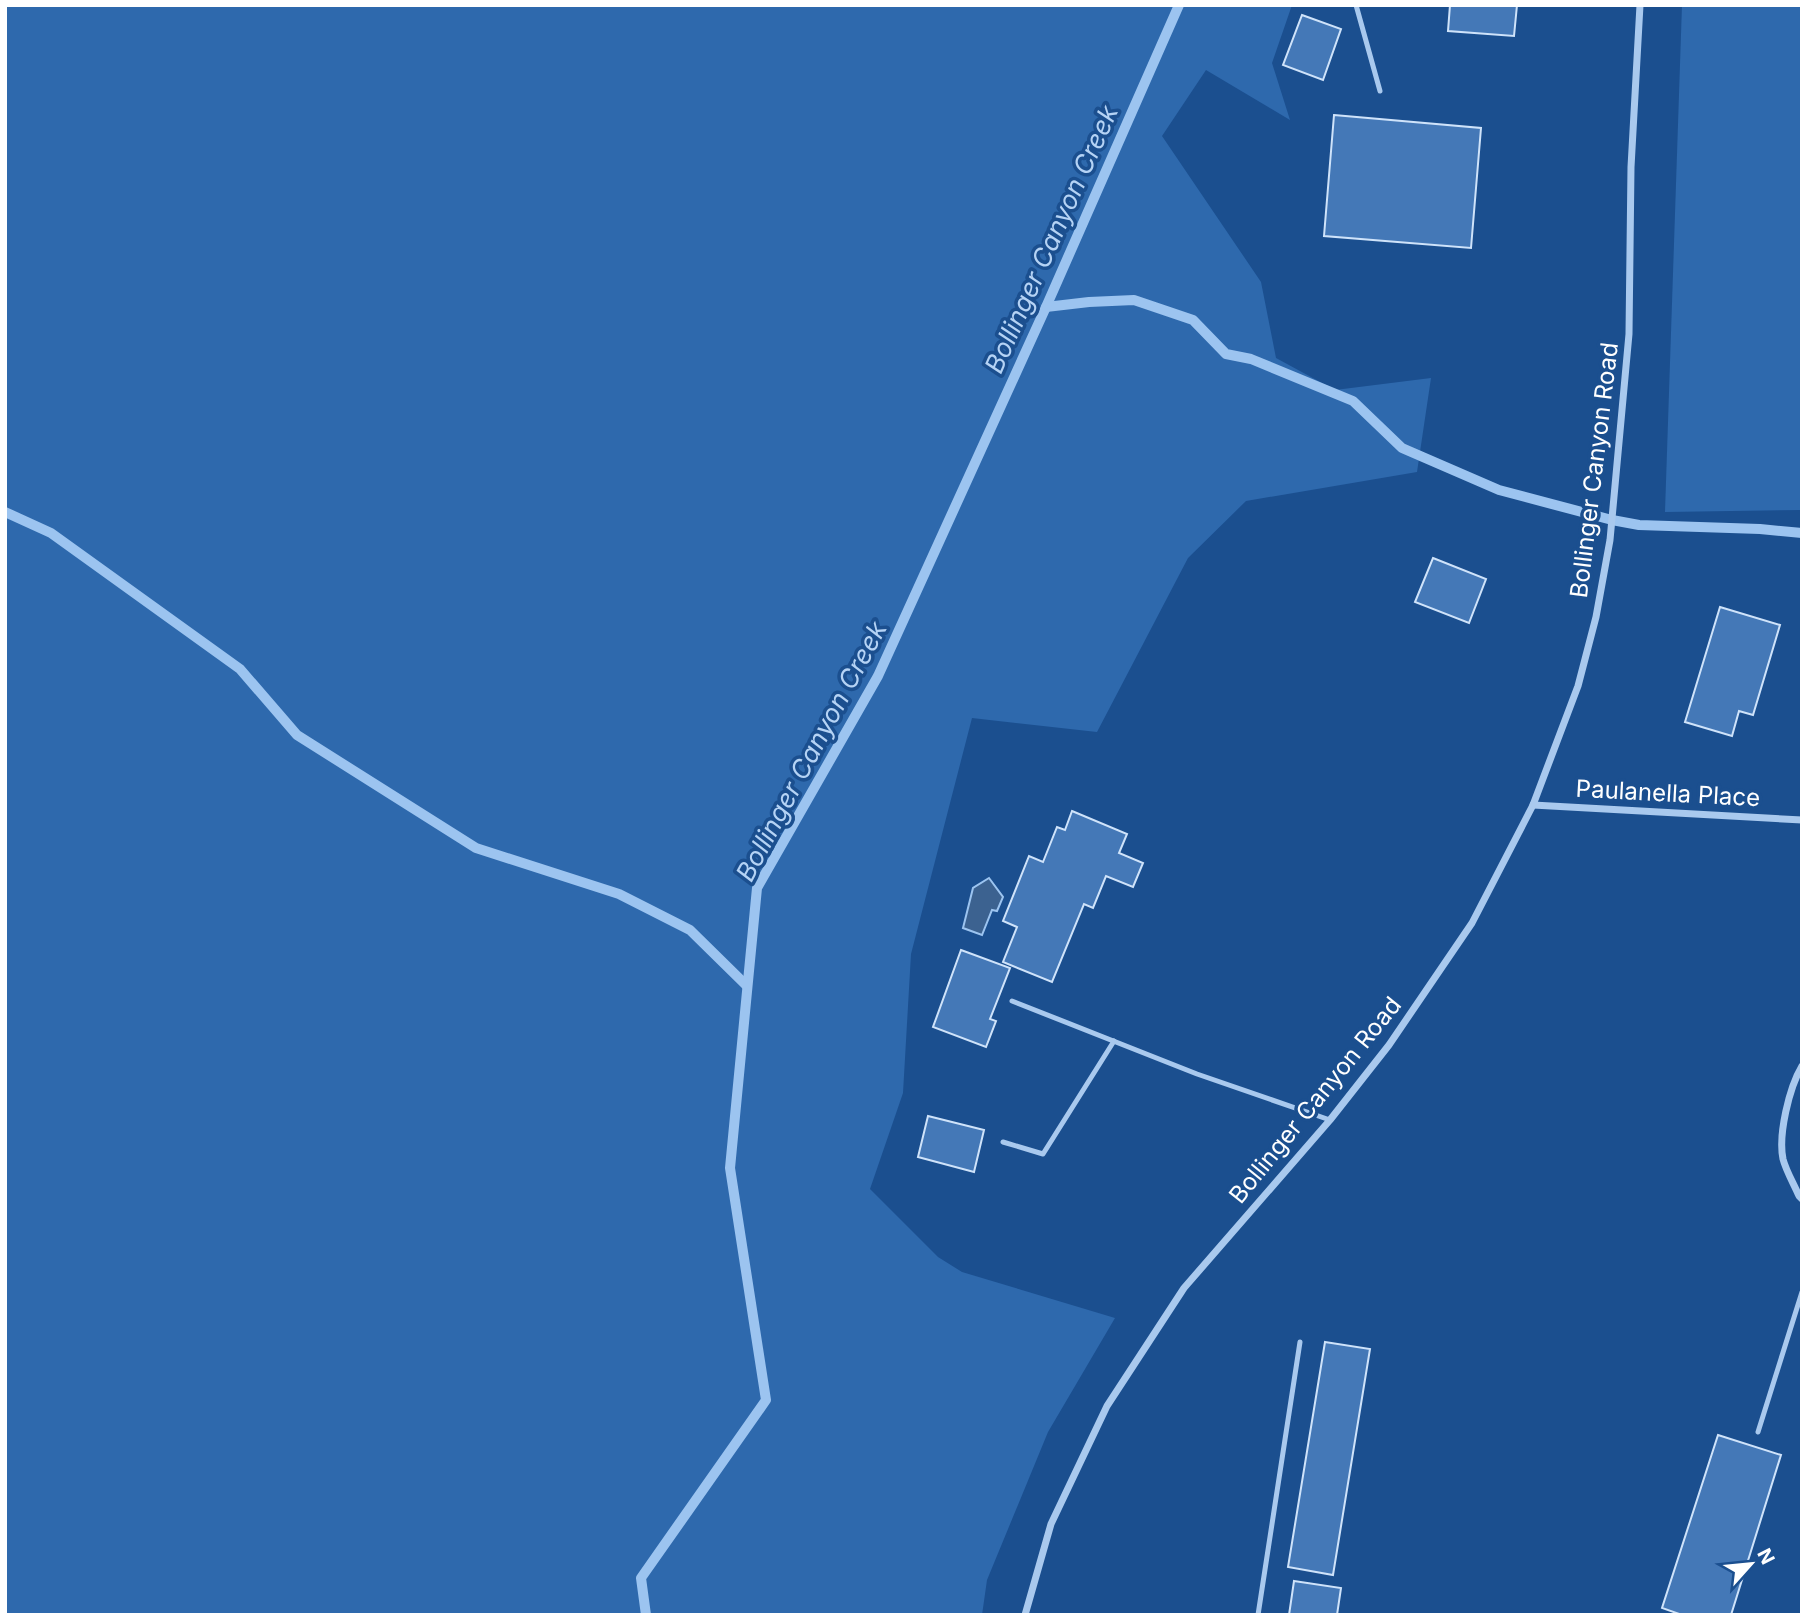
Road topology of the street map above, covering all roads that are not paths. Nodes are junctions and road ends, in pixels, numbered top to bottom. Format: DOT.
graph roads {
  1 [pos="1356,5"];
  2 [pos="1640,5"];
  3 [pos="1380,91"];
  4 [pos="1533,805"];
  5 [pos="1802,820"];
  6 [pos="1012,1001"];
  7 [pos="1114,1041"];
  8 [pos="1802,1066"];
  9 [pos="1330,1120"];
  10 [pos="1003,1142"];
  11 [pos="1802,1199"];
  12 [pos="1802,1292"];
  13 [pos="1300,1342"];
  14 [pos="1758,1432"];
  15 [pos="1025,1615"];
  16 [pos="1258,1615"];
  1 -- 3 [label="lane"];
  2 -- 4 [label="street, Bollinger Canyon Road"];
  4 -- 5 [label="street, Paulanella Place"];
  4 -- 9 [label="street, Bollinger Canyon Road"];
  6 -- 7 [label="lane"];
  7 -- 9 [label="lane"];
  7 -- 10 [label="lane"];
  8 -- 11 [label="street"];
  9 -- 15 [label="street, Bollinger Canyon Road"];
  12 -- 14 [label="lane"];
  13 -- 16 [label="lane"];
}
